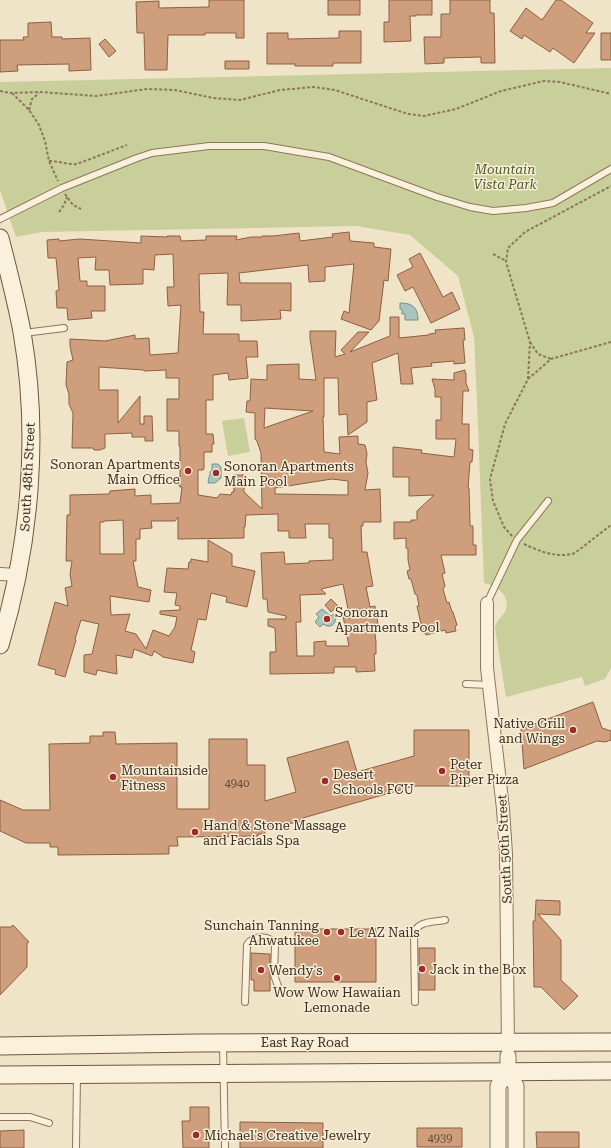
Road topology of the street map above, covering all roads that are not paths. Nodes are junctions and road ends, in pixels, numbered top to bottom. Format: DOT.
graph roads {
  1 [pos="611,169"];
  2 [pos="0,219"];
  3 [pos="0,238"];
  4 [pos="64,328"];
  5 [pos="22,334"];
  6 [pos="548,501"];
  7 [pos="0,574"];
  8 [pos="18,575"];
  9 [pos="487,604"];
  10 [pos="0,645"];
  11 [pos="466,684"];
  12 [pos="489,685"];
  13 [pos="445,920"];
  14 [pos="278,986"];
  15 [pos="245,1002"];
  16 [pos="415,1002"];
  17 [pos="611,1042"];
  18 [pos="223,1043"];
  19 [pos="0,1046"];
  20 [pos="508,1056"];
  21 [pos="611,1071"];
  22 [pos="224,1073"];
  23 [pos="77,1074"];
  24 [pos="0,1075"];
  25 [pos="0,1117"];
  26 [pos="49,1124"];
  27 [pos="76,1148"];
  28 [pos="225,1148"];
  29 [pos="498,1148"];
  30 [pos="516,1148"];
  1 -- 2 [label="lane"];
  3 -- 5 [label="main road, South 48th Street"];
  4 -- 5 [label="lane"];
  5 -- 8 [label="main road, South 48th Street"];
  6 -- 9 [label="lane"];
  7 -- 8 [label="street"];
  8 -- 10 [label="main road, South 48th Street"];
  9 -- 12 [label="street, South 50th Street"];
  11 -- 12 [label="lane"];
  12 -- 20 [label="street, South 50th Street"];
  13 -- 16 [label="lane"];
  14 -- 15 [label="lane"];
  17 -- 20 [label="main road, East Ray Road"];
  18 -- 19 [label="main road, East Ray Road"];
  18 -- 20 [label="main road, East Ray Road"];
  18 -- 22 [label="lane"];
  20 -- 21 [label="main road, East Ray Road"];
  20 -- 22 [label="main road, East Ray Road"];
  20 -- 29 [label="street"];
  20 -- 30 [label="street, South 50th Street"];
  22 -- 23 [label="main road, East Ray Road"];
  22 -- 28 [label="lane"];
  23 -- 24 [label="main road, East Ray Road"];
  23 -- 27 [label="lane"];
  25 -- 26 [label="lane"];
}
